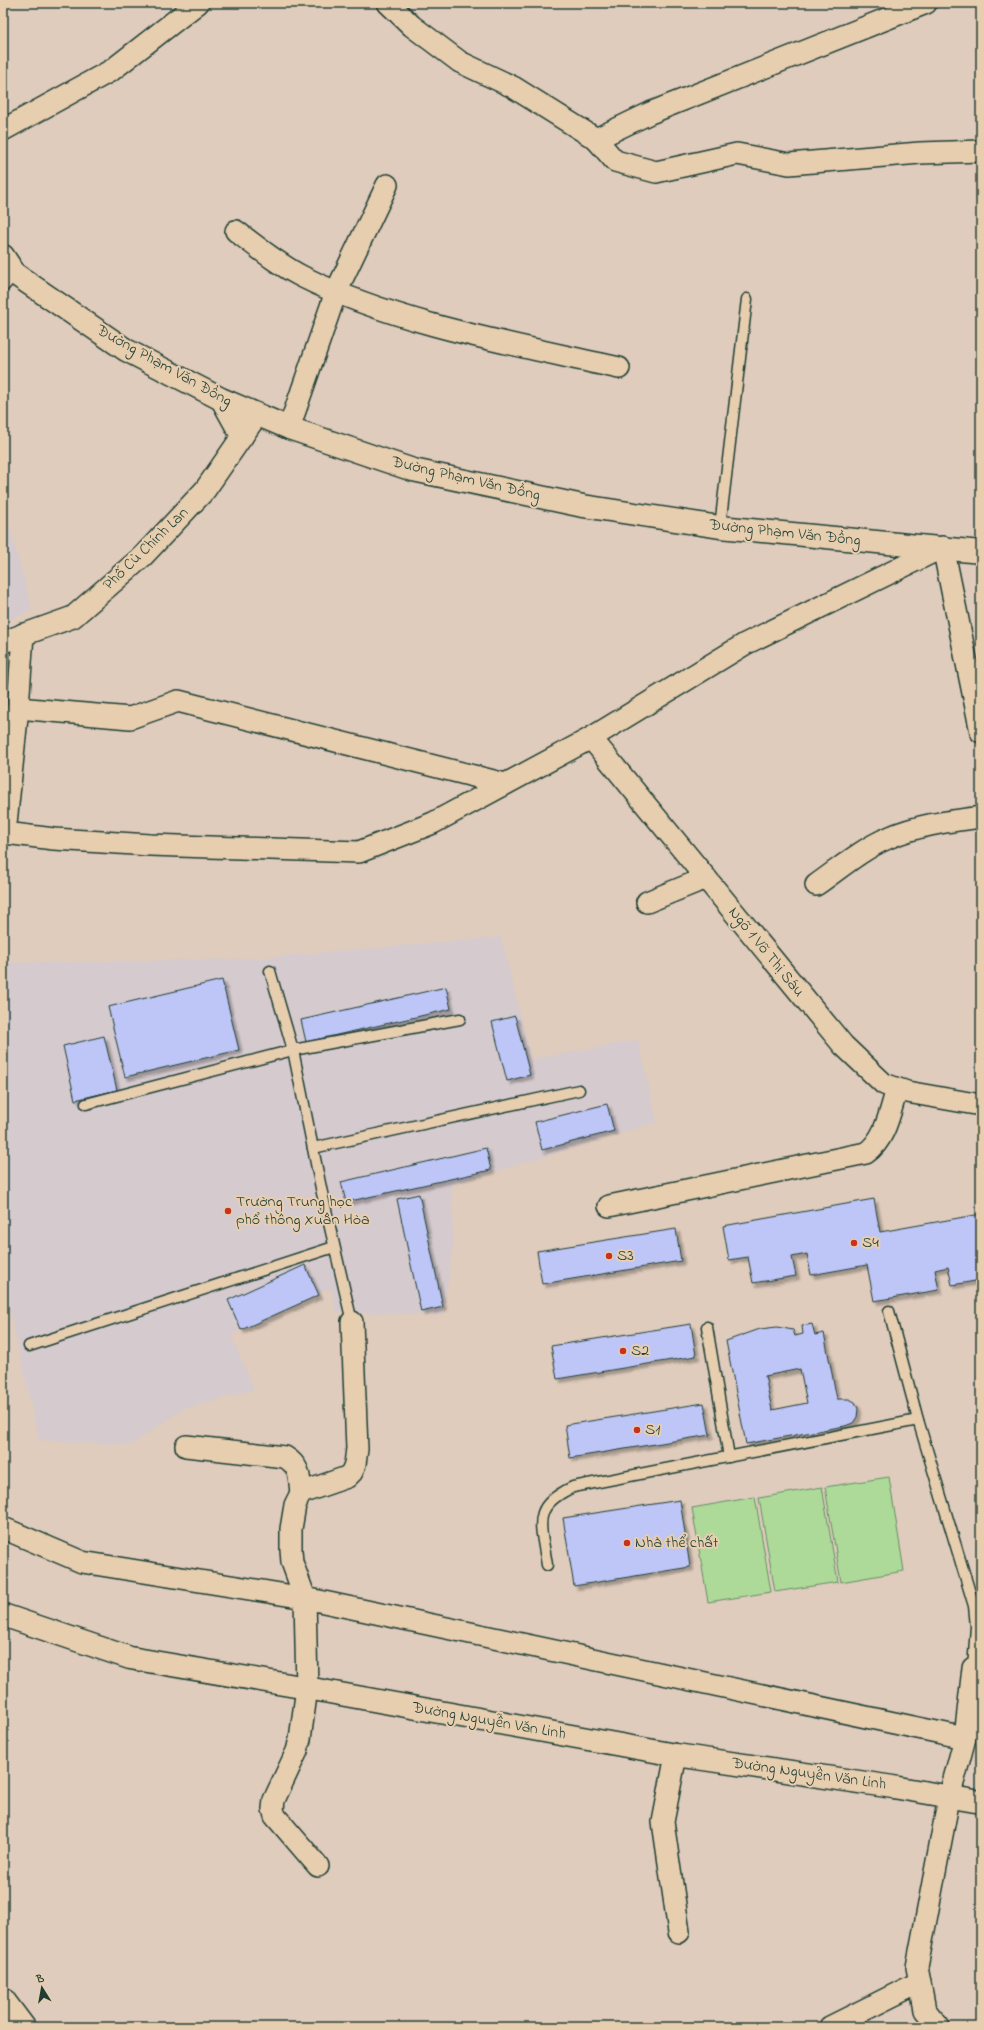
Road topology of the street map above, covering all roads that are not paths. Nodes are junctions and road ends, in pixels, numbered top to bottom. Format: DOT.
graph roads {
  1 [pos="198,3"];
  2 [pos="388,3"];
  3 [pos="926,3"];
  4 [pos="3,130"];
  5 [pos="596,139"];
  6 [pos="981,151"];
  7 [pos="387,185"];
  8 [pos="236,231"];
  9 [pos="3,256"];
  10 [pos="9,280"];
  11 [pos="336,292"];
  12 [pos="747,299"];
  13 [pos="619,368"];
  14 [pos="221,399"];
  15 [pos="257,415"];
  16 [pos="288,428"];
  17 [pos="242,437"];
  18 [pos="720,527"];
  19 [pos="943,547"];
  20 [pos="981,552"];
  21 [pos="23,634"];
  22 [pos="3,642"];
  23 [pos="18,708"];
  24 [pos="981,732"];
  25 [pos="591,738"];
  26 [pos="505,784"];
  27 [pos="981,817"];
  28 [pos="706,878"];
  29 [pos="816,885"];
  30 [pos="647,902"];
  31 [pos="270,971"];
  32 [pos="460,1019"];
  33 [pos="293,1050"];
  34 [pos="897,1088"];
  35 [pos="579,1090"];
  36 [pos="86,1104"];
  37 [pos="981,1105"];
  38 [pos="313,1148"];
  39 [pos="610,1206"];
  40 [pos="334,1248"];
  41 [pos="889,1311"];
  42 [pos="352,1322"];
  43 [pos="707,1327"];
  44 [pos="29,1346"];
  45 [pos="918,1420"];
  46 [pos="186,1446"];
  47 [pos="730,1457"];
  48 [pos="302,1493"];
  49 [pos="3,1528"];
  50 [pos="547,1564"];
  51 [pos="305,1598"];
  52 [pos="3,1615"];
  53 [pos="973,1668"];
  54 [pos="308,1688"];
  55 [pos="975,1704"];
  56 [pos="965,1738"];
  57 [pos="676,1755"];
  58 [pos="949,1798"];
  59 [pos="981,1802"];
  60 [pos="318,1866"];
  61 [pos="679,1932"];
  62 [pos="920,1982"];
  63 [pos="3,1999"];
  64 [pos="24,2027"];
  65 [pos="830,2027"];
  66 [pos="939,2027"];
  1 -- 4 [label="street"];
  2 -- 5 [label="street"];
  3 -- 5 [label="street"];
  5 -- 6 [label="street"];
  7 -- 11 [label="street"];
  8 -- 11 [label="street"];
  9 -- 10 [label="street, Đường Phạm Văn Đồng"];
  10 -- 14 [label="street, Đường Phạm Văn Đồng"];
  11 -- 13 [label="street"];
  11 -- 16 [label="street"];
  12 -- 18 [label="lane"];
  14 -- 15 [label="street, Đường Phạm Văn Đồng"];
  14 -- 17 [label="street"];
  15 -- 16 [label="street, Đường Phạm Văn Đồng"];
  15 -- 17 [label="street, Phố Cù Chính Lan"];
  16 -- 18 [label="street, Đường Phạm Văn Đồng"];
  17 -- 21 [label="street, Phố Cù Chính Lan"];
  18 -- 19 [label="street, Đường Phạm Văn Đồng"];
  19 -- 20 [label="street, Đường Phạm Văn Đồng"];
  19 -- 24 [label="street"];
  19 -- 25 [label="street"];
  21 -- 22 [label="street, Phố Cù Chính Lan"];
  21 -- 23 [label="street"];
  23 -- 26 [label="street"];
  23 -- 26 [label="street"];
  25 -- 26 [label="street"];
  25 -- 28 [label="street, Ngõ 1 Võ Thị Sáu"];
  27 -- 29 [label="street"];
  28 -- 30 [label="street"];
  28 -- 34 [label="street, Ngõ 1 Võ Thị Sáu"];
  31 -- 33 [label="lane"];
  32 -- 33 [label="lane"];
  33 -- 36 [label="lane"];
  33 -- 38 [label="lane"];
  34 -- 37 [label="street, Ngõ 1 Võ Thị Sáu"];
  34 -- 39 [label="street"];
  35 -- 38 [label="lane"];
  38 -- 40 [label="lane"];
  40 -- 42 [label="lane"];
  40 -- 44 [label="lane"];
  41 -- 45 [label="lane"];
  42 -- 48 [label="street"];
  43 -- 47 [label="lane"];
  45 -- 47 [label="lane"];
  45 -- 53 [label="lane"];
  46 -- 48 [label="street"];
  47 -- 50 [label="lane"];
  48 -- 51 [label="street"];
  49 -- 51 [label="street"];
  51 -- 54 [label="street"];
  51 -- 56 [label="street"];
  52 -- 54 [label="street, Đường Nguyễn Văn Linh"];
  53 -- 55 [label="street"];
  54 -- 57 [label="street, Đường Nguyễn Văn Linh"];
  54 -- 60 [label="street"];
  55 -- 56 [label="street"];
  56 -- 58 [label="street"];
  57 -- 58 [label="street, Đường Nguyễn Văn Linh"];
  57 -- 61 [label="street"];
  58 -- 59 [label="street, Đường Nguyễn Văn Linh"];
  58 -- 62 [label="street"];
  62 -- 65 [label="street"];
  62 -- 66 [label="street"];
  63 -- 64 [label="street"];
}
